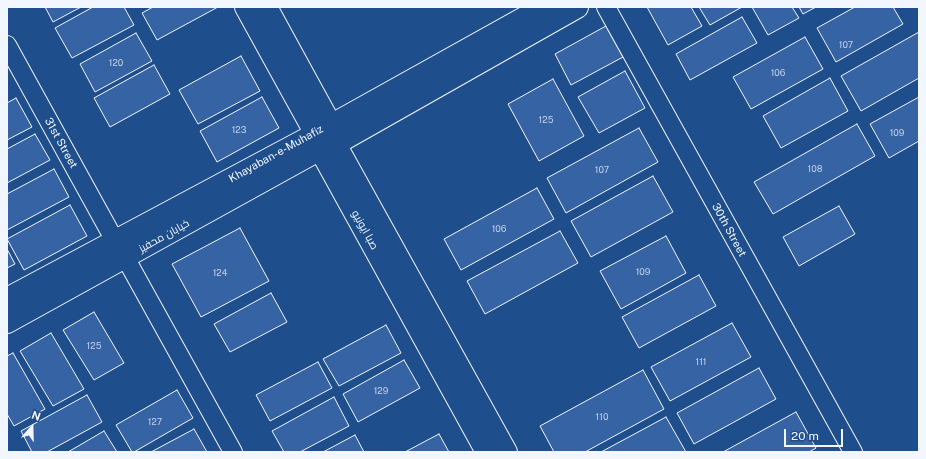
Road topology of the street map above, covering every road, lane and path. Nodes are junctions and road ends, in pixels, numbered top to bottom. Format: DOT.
graph roads {
  1 [pos="246,7"];
  2 [pos="266,7"];
  3 [pos="544,7"];
  4 [pos="577,7"];
  5 [pos="606,7"];
  6 [pos="7,45"];
  7 [pos="325,138"];
  8 [pos="120,249"];
  9 [pos="7,299"];
  10 [pos="7,322"];
  11 [pos="233,452"];
  12 [pos="487,452"];
  13 [pos="506,452"];
  14 [pos="853,452"];
  1 -- 7 [label="street, صبا ایونیو"];
  2 -- 7 [label="street, صبا ایونیو"];
  3 -- 7 [label="street, Khayaban-e-Muhafiz"];
  4 -- 7 [label="street, Khayaban-e-Muhafiz"];
  5 -- 14 [label="street, 30th Street"];
  6 -- 8 [label="street, 31st Street"];
  7 -- 8 [label="street, خیابان محفیز"];
  7 -- 12 [label="street, صبا ایونیو"];
  7 -- 13 [label="street, صبا ایونیو"];
  8 -- 9 [label="street"];
  8 -- 10 [label="street, خیابان محفیز"];
  8 -- 11 [label="street, 31st Street"];
}
